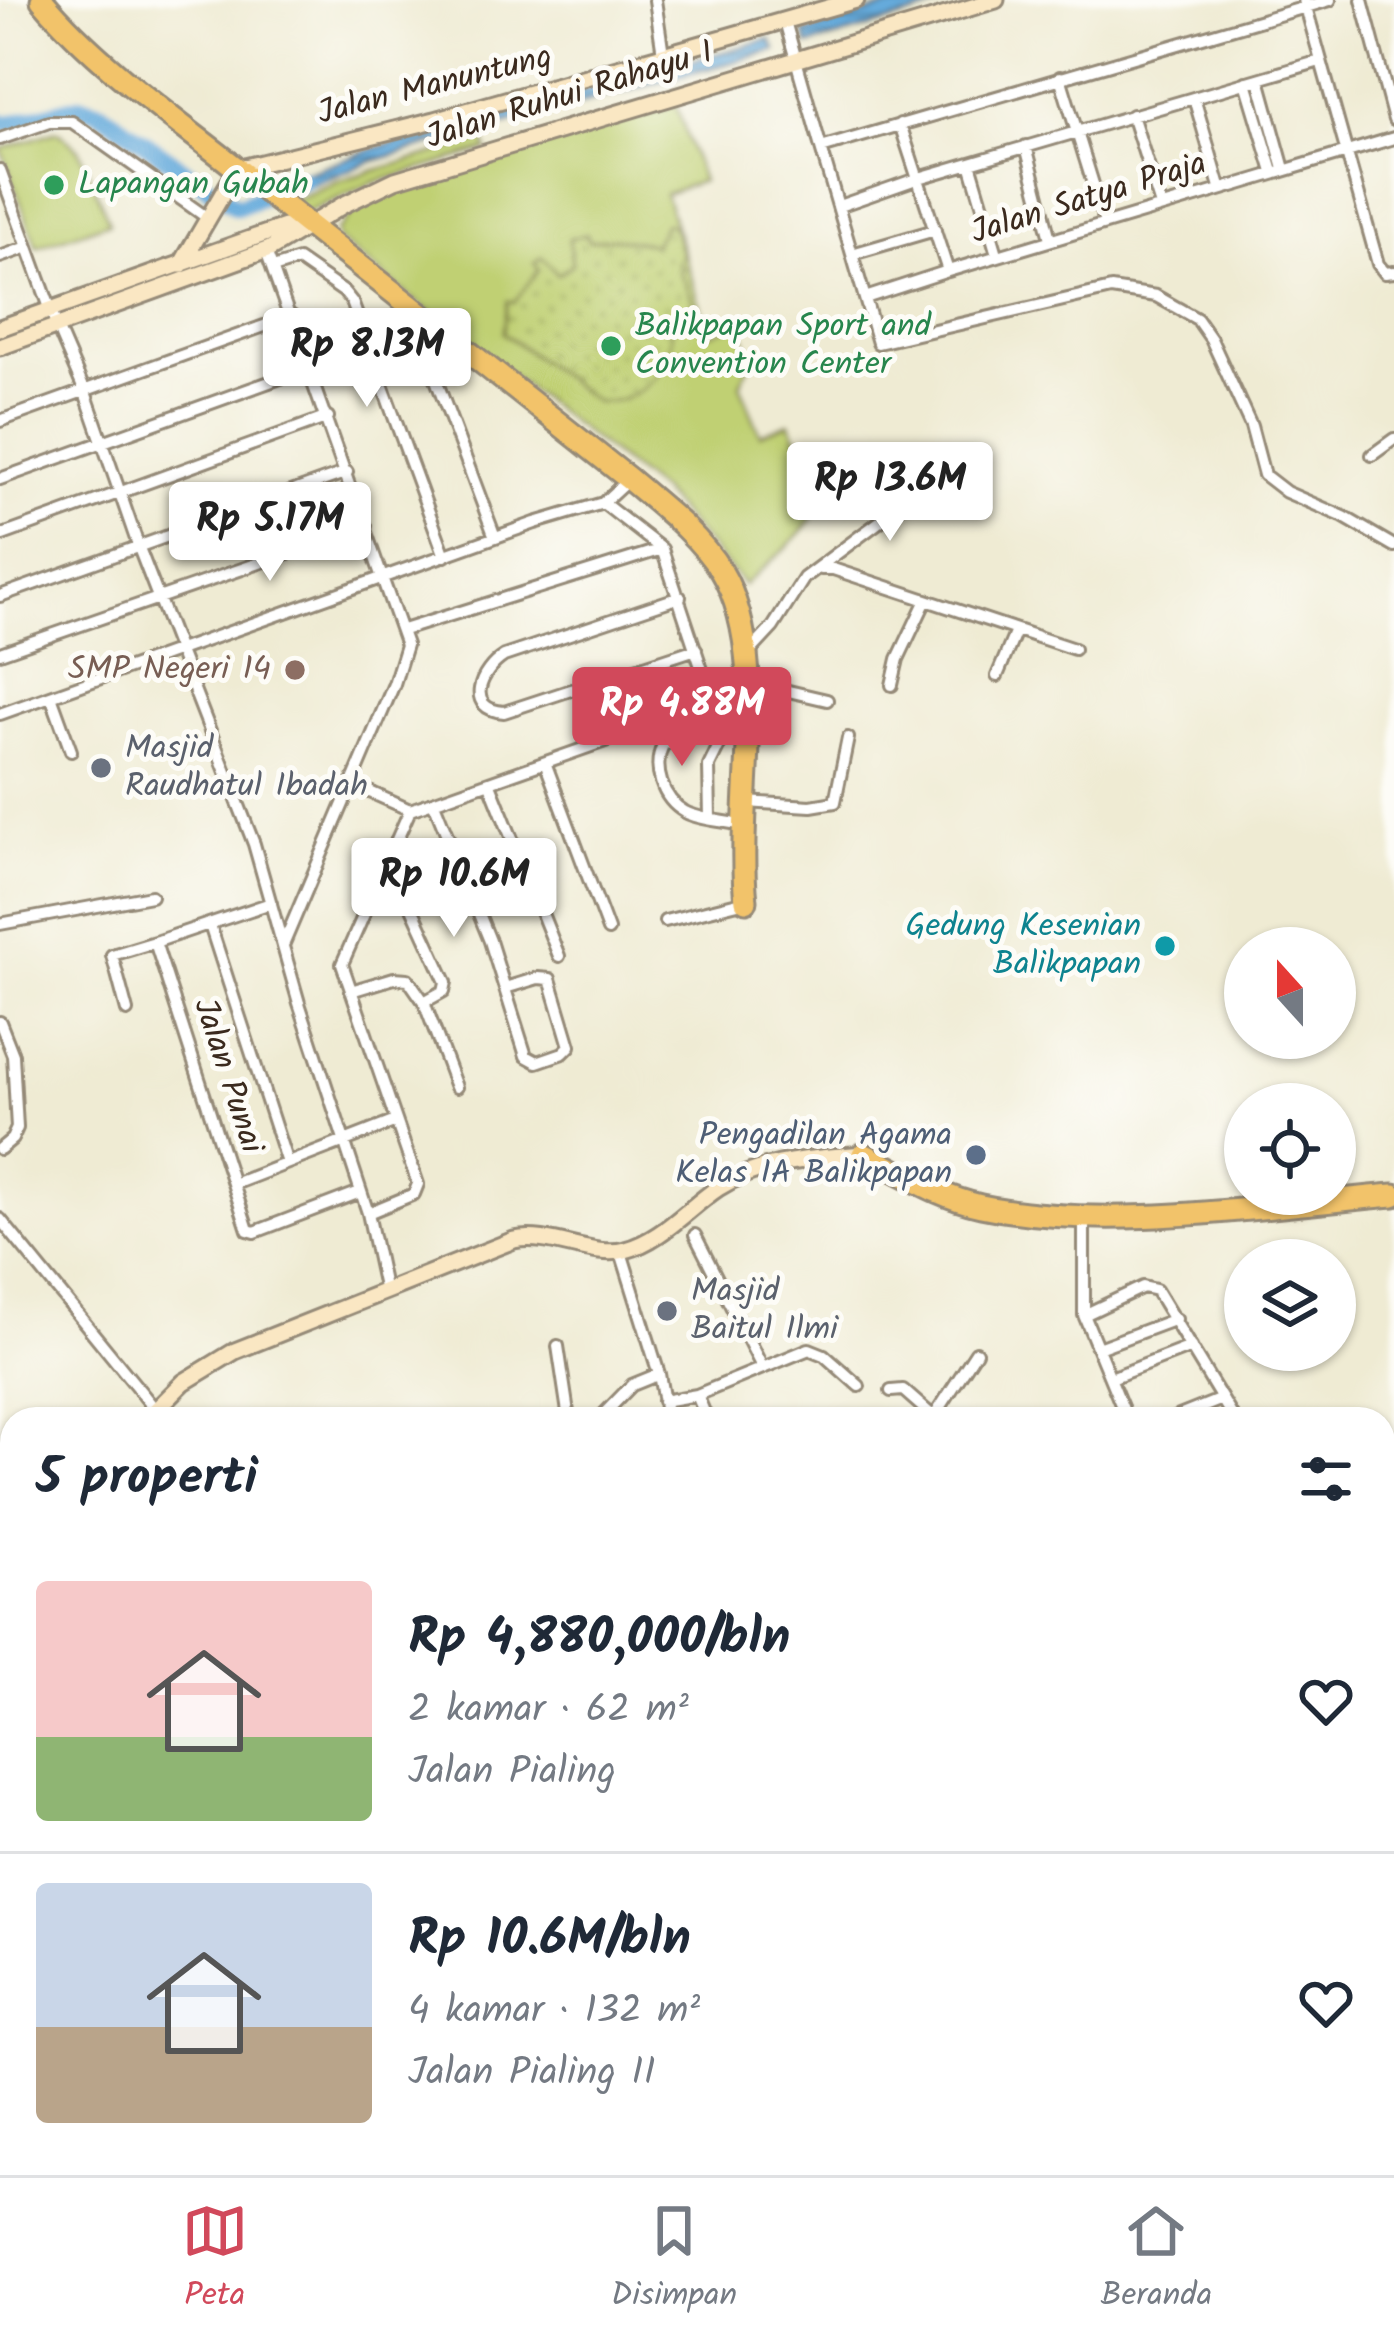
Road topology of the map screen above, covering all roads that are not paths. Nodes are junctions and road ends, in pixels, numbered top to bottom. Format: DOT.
graph roads {
  1 [pos="41,0"];
  2 [pos="655,0"];
  3 [pos="856,0"];
  4 [pos="996,0"];
  5 [pos="1330,0"];
  6 [pos="1362,0"];
  7 [pos="1305,4"];
  8 [pos="787,26"];
  9 [pos="663,54"];
  10 [pos="796,54"];
  11 [pos="1320,61"];
  12 [pos="1060,77"];
  13 [pos="1253,81"];
  14 [pos="1193,98"];
  15 [pos="1132,116"];
  16 [pos="1394,120"];
  17 [pos="900,124"];
  18 [pos="1078,131"];
  19 [pos="1394,138"];
  20 [pos="0,139"];
  21 [pos="1026,146"];
  22 [pos="821,148"];
  23 [pos="1346,151"];
  24 [pos="970,163"];
  25 [pos="0,170"];
  26 [pos="1279,170"];
  27 [pos="233,175"];
  28 [pos="919,178"];
  29 [pos="1220,187"];
  30 [pos="4,196"];
  31 [pos="839,206"];
  32 [pos="1161,206"];
  33 [pos="212,214"];
  34 [pos="1105,223"];
  35 [pos="308,227"];
  36 [pos="935,230"];
  37 [pos="1050,239"];
  38 [pos="28,247"];
  39 [pos="266,251"];
  40 [pos="853,254"];
  41 [pos="998,254"];
  42 [pos="0,257"];
  43 [pos="181,265"];
  44 [pos="273,268"];
  45 [pos="948,271"];
  46 [pos="1394,272"];
  47 [pos="866,298"];
  48 [pos="51,310"];
  49 [pos="292,316"];
  50 [pos="0,328"];
  51 [pos="57,328"];
  52 [pos="362,329"];
  53 [pos="0,347"];
  54 [pos="310,367"];
  55 [pos="86,392"];
  56 [pos="328,417"];
  57 [pos="0,421"];
  58 [pos="1394,440"];
  59 [pos="104,444"];
  60 [pos="1372,455"];
  61 [pos="347,472"];
  62 [pos="0,478"];
  63 [pos="629,479"];
  64 [pos="930,484"];
  65 [pos="119,494"];
  66 [pos="603,503"];
  67 [pos="366,526"];
  68 [pos="0,536"];
  69 [pos="495,537"];
  70 [pos="1394,546"];
  71 [pos="139,548"];
  72 [pos="662,550"];
  73 [pos="445,556"];
  74 [pos="821,569"];
  75 [pos="386,578"];
  76 [pos="0,596"];
  77 [pos="158,597"];
  78 [pos="680,598"];
  79 [pos="926,600"];
  80 [pos="403,630"];
  81 [pos="1016,632"];
  82 [pos="696,649"];
  83 [pos="1074,649"];
  84 [pos="180,650"];
  85 [pos="0,653"];
  86 [pos="747,655"];
  87 [pos="997,676"];
  88 [pos="892,685"];
  89 [pos="51,696"];
  90 [pos="827,700"];
  91 [pos="713,703"];
  92 [pos="742,709"];
  93 [pos="0,714"];
  94 [pos="848,738"];
  95 [pos="71,752"];
  96 [pos="546,765"];
  97 [pos="352,784"];
  98 [pos="490,784"];
  99 [pos="743,801"];
  100 [pos="434,803"];
  101 [pos="410,810"];
  102 [pos="710,818"];
  103 [pos="742,825"];
  104 [pos="390,860"];
  105 [pos="151,896"];
  106 [pos="746,901"];
  107 [pos="271,903"];
  108 [pos="665,921"];
  109 [pos="0,924"];
  110 [pos="210,925"];
  111 [pos="608,930"];
  112 [pos="155,942"];
  113 [pos="283,946"];
  114 [pos="559,956"];
  115 [pos="505,988"];
  116 [pos="352,991"];
  117 [pos="424,1002"];
  118 [pos="127,1011"];
  119 [pos="0,1022"];
  120 [pos="456,1087"];
  121 [pos="396,1121"];
  122 [pos="342,1140"];
  123 [pos="0,1149"];
  124 [pos="863,1154"];
  125 [pos="287,1163"];
  126 [pos="234,1184"];
  127 [pos="360,1192"];
  128 [pos="1394,1195"];
  129 [pos="368,1213"];
  130 [pos="1084,1216"];
  131 [pos="0,1219"];
  132 [pos="695,1235"];
  133 [pos="621,1252"];
  134 [pos="385,1292"];
  135 [pos="1084,1316"];
  136 [pos="1176,1319"];
  137 [pos="558,1346"];
  138 [pos="1191,1347"];
  139 [pos="1098,1348"];
  140 [pos="976,1352"];
  141 [pos="761,1366"];
  142 [pos="659,1374"];
  143 [pos="1111,1378"];
  144 [pos="859,1387"];
  145 [pos="891,1391"];
  146 [pos="697,1395"];
  147 [pos="1222,1399"];
  148 [pos="663,1401"];
  149 [pos="146,1407"];
  150 [pos="158,1407"];
  151 [pos="567,1407"];
  152 [pos="611,1407"];
  153 [pos="665,1407"];
  154 [pos="702,1407"];
  155 [pos="923,1407"];
  156 [pos="942,1407"];
  157 [pos="1122,1407"];
  158 [pos="1202,1407"];
  159 [pos="1227,1407"];
  1 -- 27 [label="highway"];
  2 -- 9 [label="street"];
  3 -- 8 [label="street, Jalan Manuntung"];
  4 -- 10 [label="street, Jalan Ruhui Rahayu I"];
  5 -- 7 [label="street"];
  6 -- 16 [label="street"];
  7 -- 11 [label="street"];
  7 -- 12 [label="street"];
  8 -- 9 [label="street, Jalan Manuntung"];
  8 -- 10 [label="street"];
  9 -- 27 [label="street, Jalan Manuntung"];
  10 -- 22 [label="street"];
  10 -- 35 [label="street, Jalan Ruhui Rahayu I"];
  11 -- 13 [label="street"];
  11 -- 23 [label="street"];
  12 -- 17 [label="street"];
  12 -- 18 [label="street"];
  13 -- 14 [label="street"];
  13 -- 26 [label="street"];
  14 -- 15 [label="street"];
  14 -- 29 [label="street"];
  15 -- 18 [label="street"];
  15 -- 32 [label="street"];
  17 -- 22 [label="street"];
  17 -- 28 [label="street, Jalan Satya Praja"];
  18 -- 21 [label="street"];
  18 -- 34 [label="street"];
  19 -- 23 [label="street, Jalan Satya Praja"];
  20 -- 33 [label="street"];
  21 -- 24 [label="street"];
  21 -- 37 [label="street"];
  22 -- 31 [label="street"];
  23 -- 26 [label="street, Jalan Satya Praja"];
  23 -- 46 [label="street"];
  24 -- 28 [label="street"];
  24 -- 41 [label="street"];
  25 -- 30 [label="street"];
  26 -- 29 [label="street, Jalan Satya Praja"];
  27 -- 33 [label="street"];
  27 -- 35 [label="highway"];
  28 -- 31 [label="street"];
  28 -- 36 [label="street, Jalan Satya Praja"];
  29 -- 32 [label="street, Jalan Satya Praja"];
  30 -- 38 [label="street"];
  31 -- 40 [label="street"];
  32 -- 34 [label="street, Jalan Satya Praja"];
  33 -- 43 [label="street"];
  34 -- 37 [label="street, Jalan Satya Praja"];
  35 -- 39 [label="street, Jalan Ruhui Rahayu I"];
  35 -- 43 [label="street"];
  35 -- 63 [label="highway"];
  36 -- 40 [label="street"];
  36 -- 45 [label="street, Jalan Satya Praja"];
  37 -- 41 [label="street, Jalan Satya Praja"];
  38 -- 42 [label="street"];
  38 -- 48 [label="street"];
  39 -- 44 [label="street"];
  39 -- 51 [label="street, Jalan Ruhui Rahayu I"];
  40 -- 47 [label="street"];
  41 -- 45 [label="street, Jalan Satya Praja"];
  43 -- 48 [label="street"];
  44 -- 49 [label="street"];
  44 -- 52 [label="street"];
  45 -- 47 [label="street"];
  47 -- 70 [label="street"];
  48 -- 50 [label="street"];
  48 -- 51 [label="street"];
  49 -- 54 [label="street"];
  49 -- 55 [label="street"];
  51 -- 53 [label="street, Jalan Ruhui Rahayu I"];
  51 -- 55 [label="street"];
  52 -- 69 [label="street"];
  52 -- 73 [label="street"];
  54 -- 56 [label="street"];
  54 -- 59 [label="street"];
  55 -- 57 [label="street"];
  55 -- 59 [label="street"];
  56 -- 61 [label="street"];
  56 -- 65 [label="street"];
  58 -- 60 [label="street"];
  59 -- 62 [label="street"];
  59 -- 65 [label="street"];
  61 -- 67 [label="street"];
  61 -- 71 [label="street"];
  63 -- 66 [label="street"];
  63 -- 86 [label="highway"];
  64 -- 74 [label="street"];
  65 -- 68 [label="street"];
  65 -- 71 [label="street"];
  66 -- 69 [label="street"];
  66 -- 72 [label="street"];
  67 -- 75 [label="street"];
  67 -- 77 [label="street"];
  69 -- 73 [label="street"];
  71 -- 76 [label="street"];
  71 -- 77 [label="street"];
  72 -- 78 [label="street"];
  72 -- 80 [label="street"];
  73 -- 75 [label="street"];
  74 -- 79 [label="street"];
  74 -- 86 [label="street"];
  75 -- 80 [label="street"];
  75 -- 84 [label="street"];
  77 -- 84 [label="street"];
  77 -- 85 [label="street"];
  78 -- 82 [label="street"];
  78 -- 82 [label="street"];
  79 -- 81 [label="street"];
  79 -- 88 [label="street"];
  80 -- 97 [label="street"];
  81 -- 83 [label="street"];
  81 -- 87 [label="street"];
  82 -- 91 [label="street"];
  84 -- 89 [label="street"];
  84 -- 107 [label="street"];
  86 -- 92 [label="highway"];
  89 -- 93 [label="street"];
  89 -- 95 [label="street"];
  90 -- 92 [label="street"];
  91 -- 92 [label="street"];
  91 -- 96 [label="street"];
  92 -- 99 [label="highway"];
  92 -- 102 [label="street"];
  92 -- 102 [label="street"];
  94 -- 99 [label="street"];
  96 -- 98 [label="street"];
  96 -- 111 [label="street"];
  97 -- 101 [label="street"];
  97 -- 113 [label="street"];
  98 -- 100 [label="street"];
  98 -- 114 [label="street"];
  99 -- 103 [label="highway"];
  100 -- 101 [label="street"];
  100 -- 115 [label="street"];
  101 -- 104 [label="street"];
  102 -- 103 [label="street"];
  103 -- 106 [label="highway"];
  104 -- 116 [label="street"];
  104 -- 117 [label="street"];
  105 -- 109 [label="street"];
  106 -- 108 [label="street"];
  107 -- 110 [label="street"];
  107 -- 113 [label="street"];
  110 -- 112 [label="street"];
  110 -- 125 [label="street"];
  112 -- 118 [label="street"];
  112 -- 126 [label="street, Jalan Punai"];
  113 -- 122 [label="street"];
  115 -- 115 [label="street"];
  116 -- 117 [label="street"];
  116 -- 121 [label="street"];
  117 -- 120 [label="street"];
  119 -- 123 [label="street"];
  121 -- 122 [label="street"];
  121 -- 129 [label="street"];
  122 -- 125 [label="street"];
  122 -- 127 [label="street"];
  124 -- 130 [label="highway"];
  124 -- 133 [label="street"];
  125 -- 126 [label="street"];
  126 -- 127 [label="street, Jalan Punai"];
  127 -- 129 [label="street"];
  128 -- 130 [label="highway"];
  129 -- 134 [label="street"];
  130 -- 135 [label="street"];
  131 -- 149 [label="street"];
  132 -- 141 [label="street"];
  133 -- 134 [label="street"];
  133 -- 142 [label="street"];
  134 -- 150 [label="street"];
  135 -- 136 [label="street"];
  135 -- 139 [label="street"];
  136 -- 138 [label="street"];
  136 -- 139 [label="street"];
  137 -- 151 [label="street"];
  138 -- 143 [label="street"];
  138 -- 147 [label="street"];
  139 -- 143 [label="street"];
  140 -- 156 [label="street"];
  141 -- 144 [label="street"];
  141 -- 146 [label="street"];
  142 -- 148 [label="street"];
  142 -- 152 [label="street"];
  143 -- 157 [label="street"];
  145 -- 155 [label="street"];
  146 -- 148 [label="street"];
  146 -- 154 [label="street"];
  147 -- 158 [label="street"];
  147 -- 159 [label="street"];
  148 -- 153 [label="street"];
}
